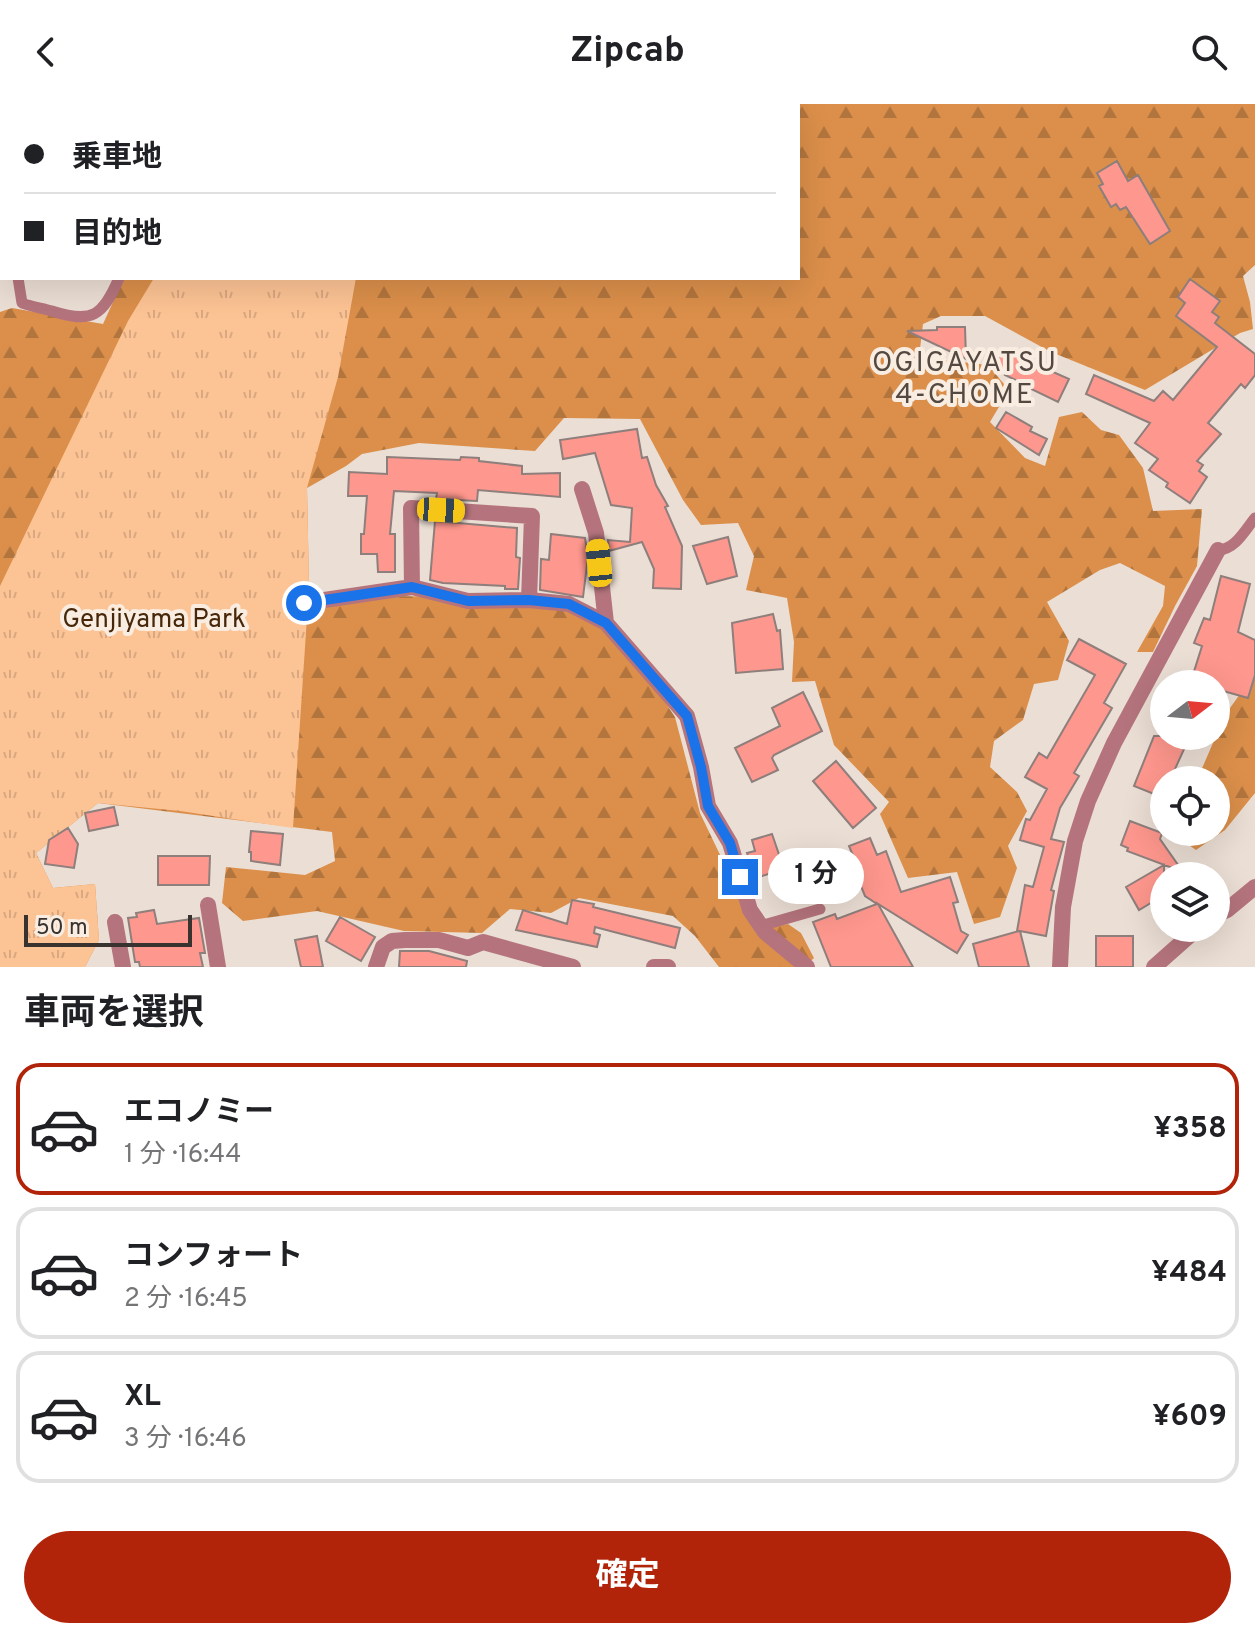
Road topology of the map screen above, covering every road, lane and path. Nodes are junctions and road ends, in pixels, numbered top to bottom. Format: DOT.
graph roads {
  1 [pos="18,280"];
  2 [pos="118,280"];
  3 [pos="582,489"];
  4 [pos="1255,518"];
  5 [pos="1218,550"];
  6 [pos="412,587"];
  7 [pos="529,600"];
  8 [pos="304,603"];
  9 [pos="606,623"];
  10 [pos="1255,887"];
  11 [pos="208,905"];
  12 [pos="1230,908"];
  13 [pos="820,909"];
  14 [pos="115,922"];
  15 [pos="760,926"];
  16 [pos="1182,942"];
  17 [pos="468,948"];
  18 [pos="123,967"];
  19 [pos="218,967"];
  20 [pos="376,967"];
  21 [pos="470,967"];
  22 [pos="573,967"];
  23 [pos="654,967"];
  24 [pos="668,967"];
  25 [pos="807,967"];
  26 [pos="1060,967"];
  27 [pos="1154,967"];
  1 -- 2 [label="lane"];
  3 -- 9 [label="street"];
  4 -- 5 [label="lane"];
  5 -- 26 [label="street"];
  6 -- 7 [label="street"];
  6 -- 7 [label="street"];
  6 -- 8 [label="street"];
  7 -- 9 [label="street"];
  9 -- 15 [label="street"];
  10 -- 12 [label="street"];
  11 -- 19 [label="street"];
  13 -- 15 [label="lane"];
  14 -- 18 [label="street"];
  15 -- 25 [label="street"];
  16 -- 27 [label="street"];
  17 -- 20 [label="street"];
  17 -- 21 [label="street"];
  17 -- 22 [label="street"];
  23 -- 24 [label="street"];
}
